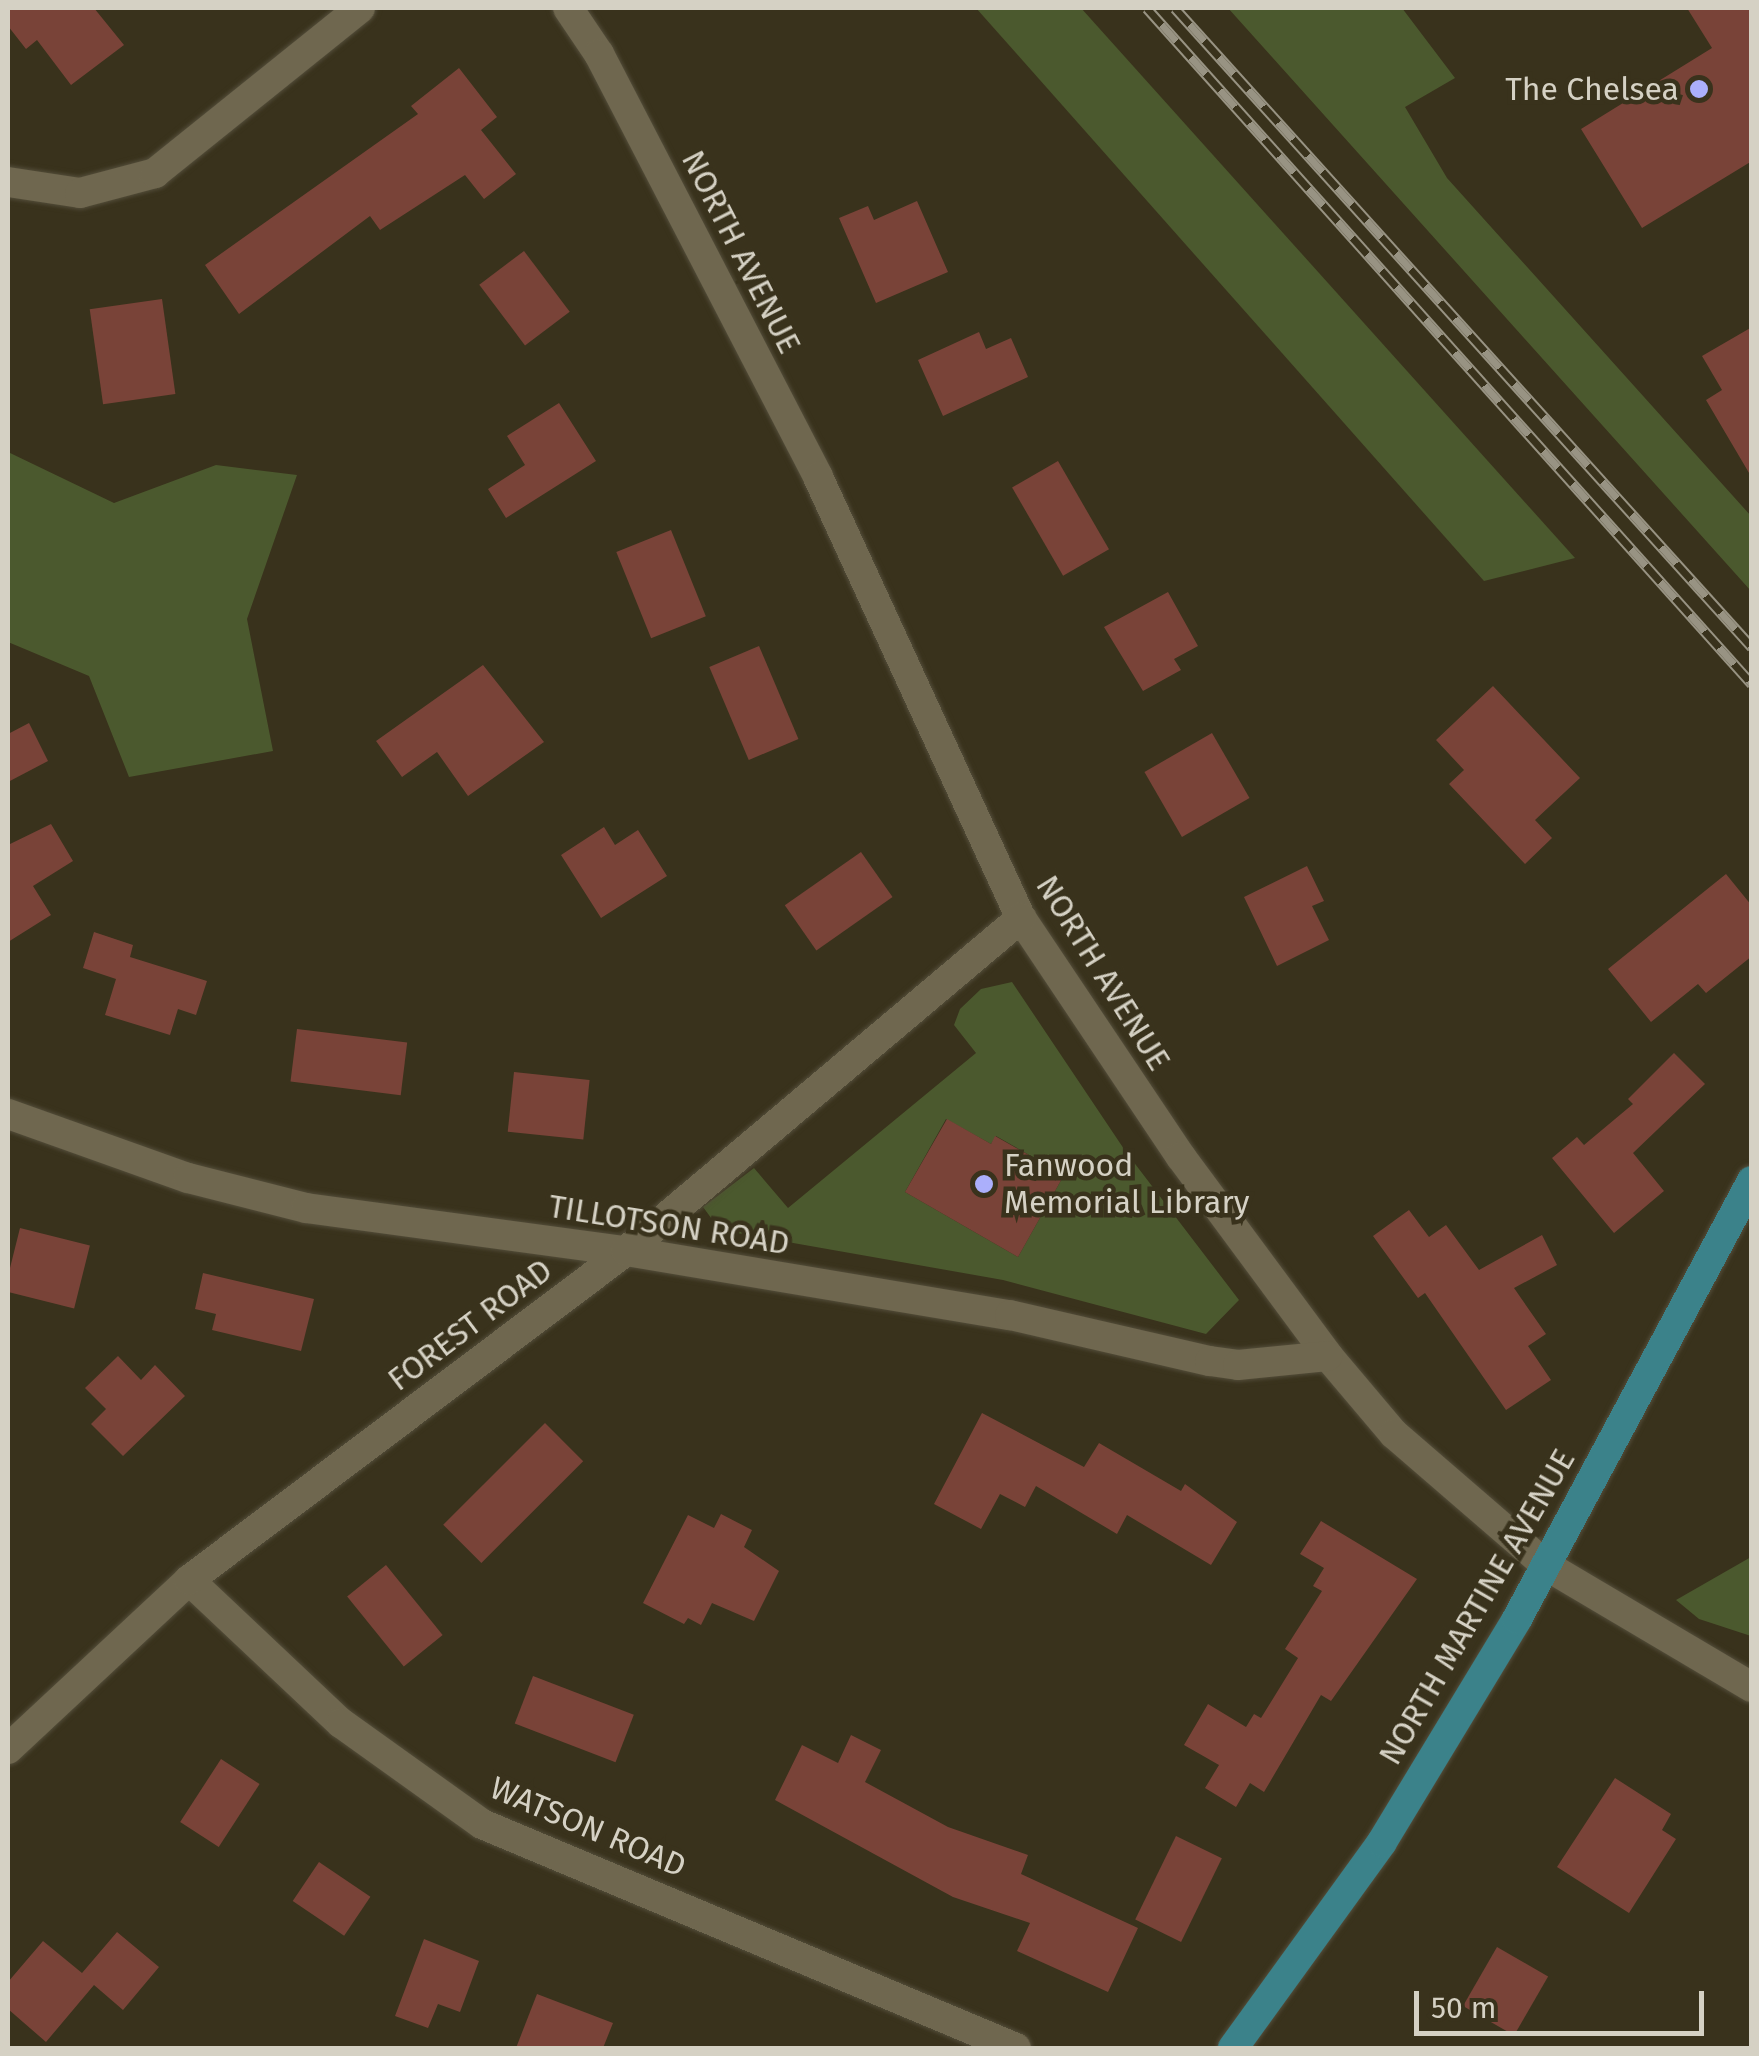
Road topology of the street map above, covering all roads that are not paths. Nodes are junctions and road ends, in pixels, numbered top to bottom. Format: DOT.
graph roads {
  1 [pos="360,8"];
  2 [pos="568,8"];
  3 [pos="8,182"];
  4 [pos="1021,918"];
  5 [pos="8,1114"];
  6 [pos="1752,1181"];
  7 [pos="626,1251"];
  8 [pos="1328,1356"];
  9 [pos="1547,1566"];
  10 [pos="190,1580"];
  11 [pos="1752,1686"];
  12 [pos="8,1749"];
  13 [pos="1016,2048"];
  14 [pos="1232,2048"];
  1 -- 3 [label="street"];
  2 -- 4 [label="street, NORTH AVENUE"];
  4 -- 7 [label="street, FOREST ROAD"];
  4 -- 8 [label="street, NORTH AVENUE"];
  5 -- 7 [label="street, TILLOTSON ROAD"];
  6 -- 9 [label="main road, NORTH MARTINE AVENUE"];
  7 -- 8 [label="street, TILLOTSON ROAD"];
  7 -- 10 [label="street, FOREST ROAD"];
  8 -- 9 [label="street, NORTH AVENUE"];
  9 -- 11 [label="street, NORTH AVENUE"];
  9 -- 14 [label="main road, NORTH MARTINE AVENUE"];
  10 -- 12 [label="street, FOREST ROAD"];
  10 -- 13 [label="street, WATSON ROAD"];
}
